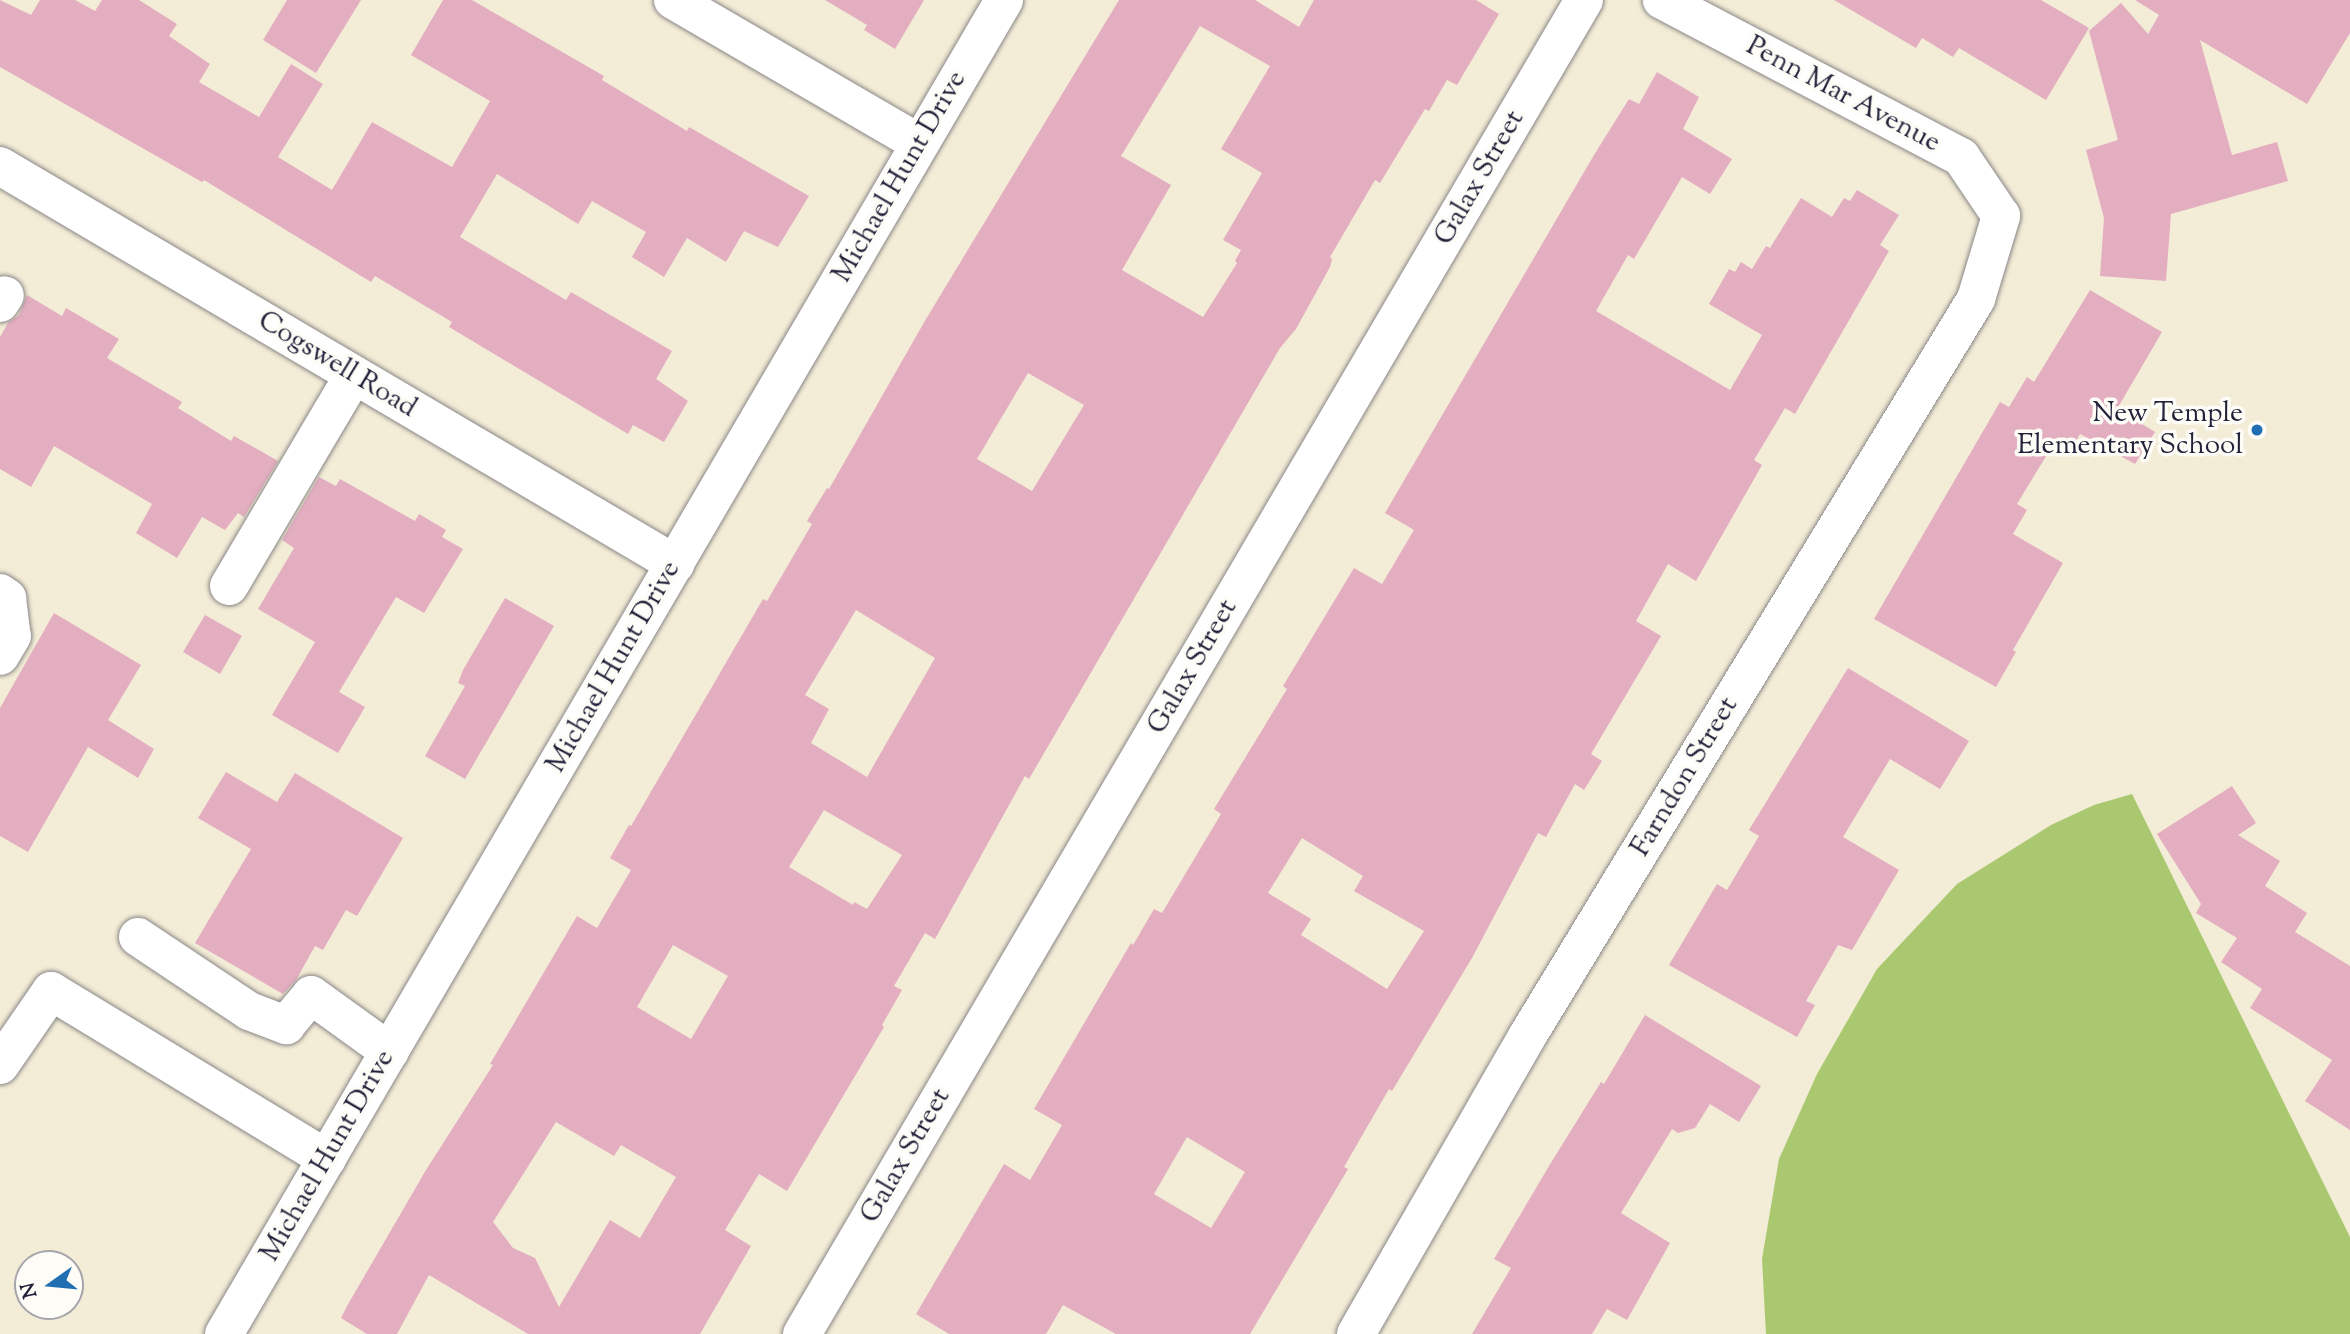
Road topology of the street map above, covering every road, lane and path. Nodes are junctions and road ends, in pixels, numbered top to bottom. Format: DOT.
graph roads {
  1 [pos="673,0"];
  2 [pos="1004,0"];
  3 [pos="1584,0"];
  4 [pos="1661,0"];
  5 [pos="919,143"];
  6 [pos="0,166"];
  7 [pos="2001,216"];
  8 [pos="354,375"];
  9 [pos="675,564"];
  10 [pos="229,586"];
  11 [pos="0,593"];
  12 [pos="0,656"];
  13 [pos="138,937"];
  14 [pos="390,1052"];
  15 [pos="0,1065"];
  16 [pos="327,1159"];
  17 [pos="224,1334"];
  18 [pos="802,1334"];
  19 [pos="1356,1334"];
  1 -- 5 [label="street"];
  2 -- 5 [label="street, Michael Hunt Drive"];
  3 -- 18 [label="street, Galax Street"];
  4 -- 7 [label="street, Penn Mar Avenue"];
  5 -- 9 [label="street, Michael Hunt Drive"];
  6 -- 8 [label="street, Cogswell Road"];
  7 -- 19 [label="street, Farndon Street"];
  8 -- 9 [label="street, Cogswell Road"];
  8 -- 10 [label="street"];
  9 -- 14 [label="street, Michael Hunt Drive"];
  11 -- 12 [label="street"];
  13 -- 14 [label="street"];
  14 -- 16 [label="street, Michael Hunt Drive"];
  15 -- 16 [label="street"];
  16 -- 17 [label="street, Michael Hunt Drive"];
}
